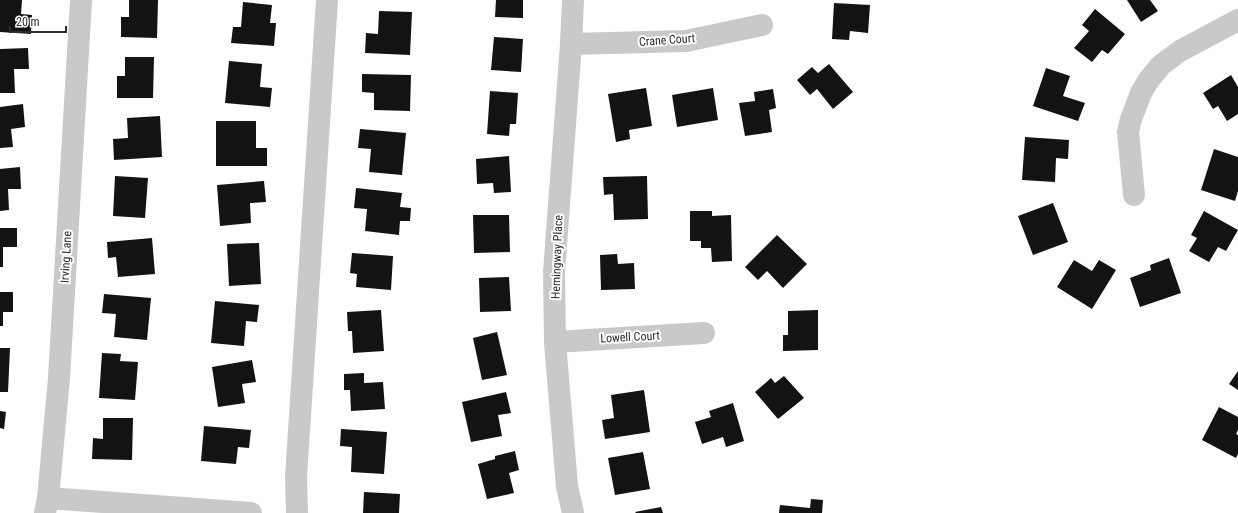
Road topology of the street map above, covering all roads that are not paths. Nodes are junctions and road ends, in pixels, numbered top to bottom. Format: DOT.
graph roads {
  1 [pos="81,0"];
  2 [pos="327,0"];
  3 [pos="573,0"];
  4 [pos="1238,20"];
  5 [pos="762,25"];
  6 [pos="571,44"];
  7 [pos="1134,195"];
  8 [pos="704,333"];
  9 [pos="556,342"];
  10 [pos="46,506"];
  11 [pos="250,513"];
  12 [pos="297,513"];
  13 [pos="573,513"];
  1 -- 10 [label="street, Irving Lane"];
  2 -- 12 [label="street"];
  3 -- 6 [label="street, Hemingway Place"];
  4 -- 7 [label="street"];
  5 -- 6 [label="street, Crane Court"];
  6 -- 9 [label="street, Hemingway Place"];
  8 -- 9 [label="street, Lowell Court"];
  9 -- 13 [label="street, Hemingway Place"];
  10 -- 11 [label="street"];
}
